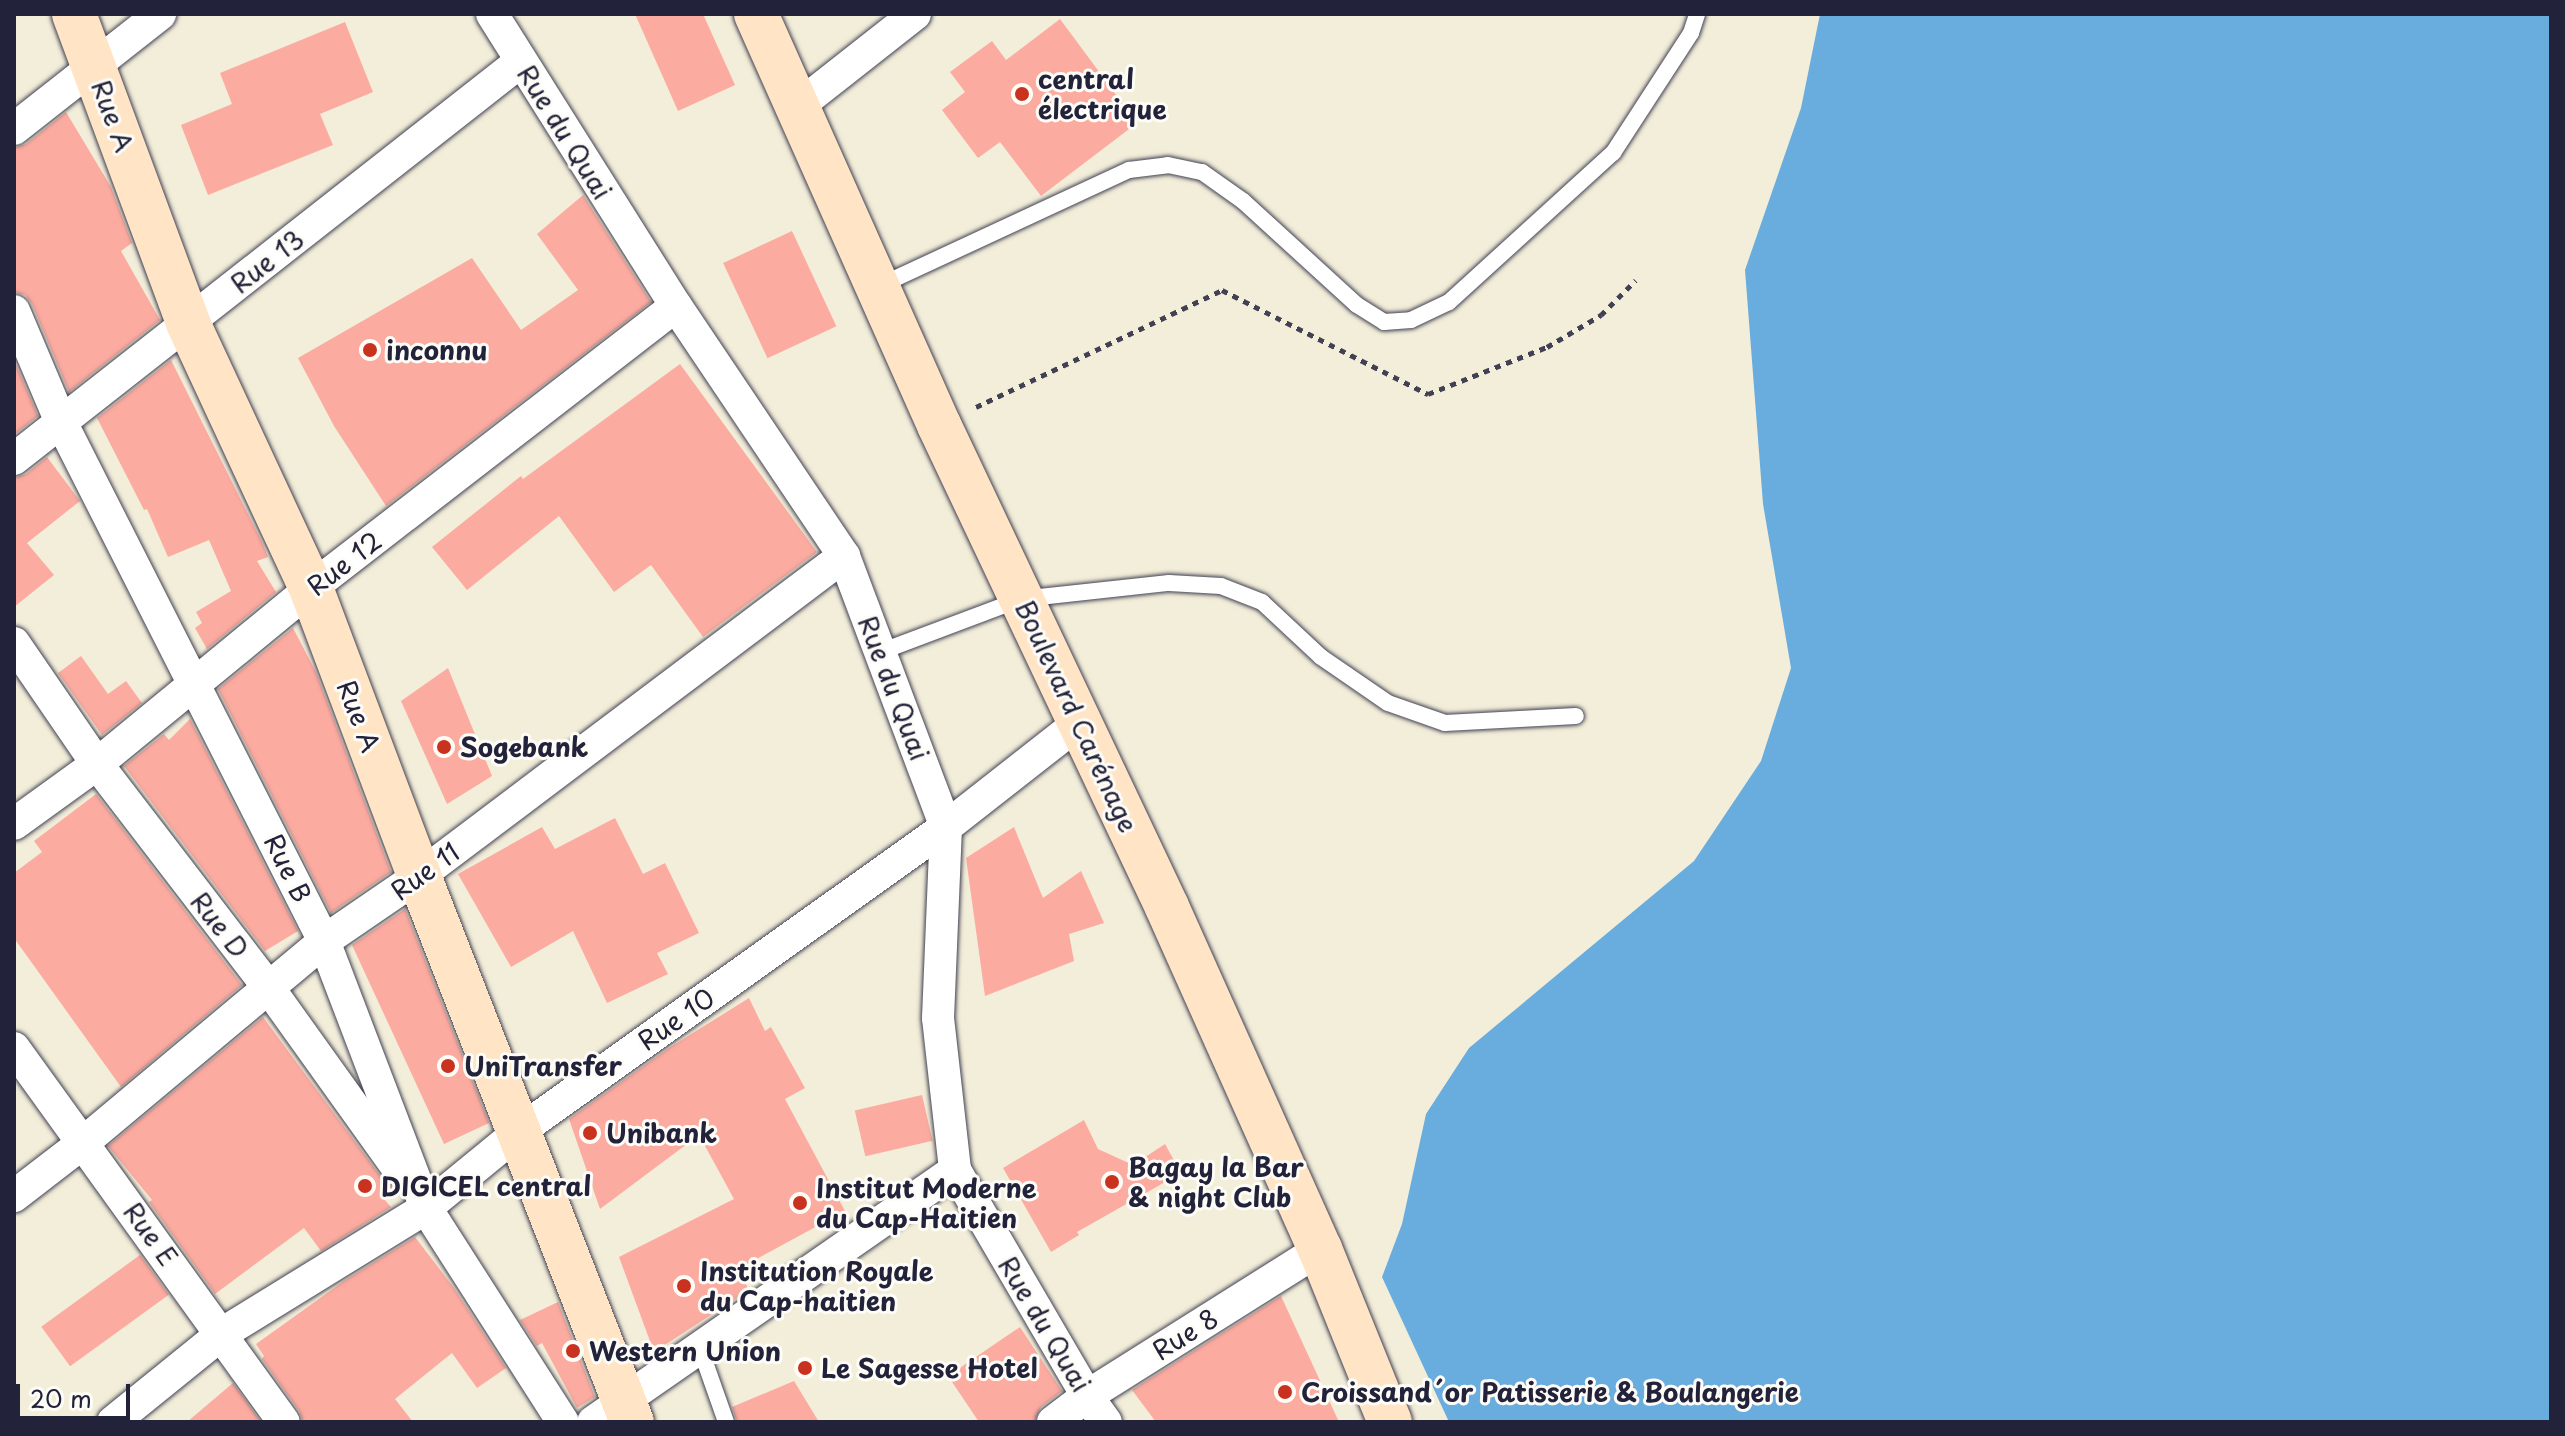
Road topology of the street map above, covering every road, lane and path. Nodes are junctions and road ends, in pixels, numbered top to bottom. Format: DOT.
graph roads {
  1 [pos="74,14"];
  2 [pos="160,14"];
  3 [pos="492,14"];
  4 [pos="756,14"];
  5 [pos="915,14"];
  6 [pos="1697,14"];
  7 [pos="520,62"];
  8 [pos="95,65"];
  9 [pos="797,107"];
  10 [pos="14,129"];
  11 [pos="1636,280"];
  12 [pos="877,287"];
  13 [pos="676,306"];
  14 [pos="14,311"];
  15 [pos="188,323"];
  16 [pos="61,422"];
  17 [pos="939,425"];
  18 [pos="14,459"];
  19 [pos="844,556"];
  20 [pos="311,588"];
  21 [pos="1021,599"];
  22 [pos="14,643"];
  23 [pos="880,652"];
  24 [pos="195,681"];
  25 [pos="1576,716"];
  26 [pos="1080,722"];
  27 [pos="97,764"];
  28 [pos="14,824"];
  29 [pos="946,827"];
  30 [pos="419,876"];
  31 [pos="324,941"];
  32 [pos="268,987"];
  33 [pos="14,1048"];
  34 [pos="521,1130"];
  35 [pos="84,1142"];
  36 [pos="955,1170"];
  37 [pos="14,1196"];
  38 [pos="426,1208"];
  39 [pos="1320,1249"];
  40 [pos="223,1333"];
  41 [pos="700,1348"];
  42 [pos="1087,1396"];
  43 [pos="616,1415"];
  44 [pos="113,1422"];
  45 [pos="284,1422"];
  46 [pos="563,1422"];
  47 [pos="726,1422"];
  48 [pos="1053,1422"];
  49 [pos="1106,1422"];
  50 [pos="1390,1422"];
  1 -- 8 [label="street, Rue A"];
  2 -- 8 [label="street"];
  3 -- 7 [label="street, Rue du Quai"];
  4 -- 9 [label="street, Boulevard Carénage"];
  5 -- 9 [label="street"];
  6 -- 12 [label="lane"];
  7 -- 13 [label="street, Rue du Quai"];
  7 -- 15 [label="street, Rue 13"];
  8 -- 10 [label="street"];
  8 -- 15 [label="street, Rue A"];
  9 -- 12 [label="street, Boulevard Carénage"];
  11 -- 17 [label="path"];
  12 -- 17 [label="street, Boulevard Carénage"];
  13 -- 19 [label="street, Rue du Quai"];
  13 -- 20 [label="street, Rue 12"];
  14 -- 16 [label="street, Rue B"];
  15 -- 16 [label="street, Rue 13"];
  15 -- 20 [label="street, Rue A"];
  16 -- 18 [label="street, Rue 13"];
  16 -- 24 [label="street, Rue B"];
  17 -- 21 [label="street, Boulevard Carénage"];
  19 -- 23 [label="street, Rue du Quai"];
  19 -- 30 [label="street, Rue 11"];
  20 -- 24 [label="street, Rue 12"];
  20 -- 30 [label="street, Rue A"];
  21 -- 23 [label="lane"];
  21 -- 25 [label="lane"];
  21 -- 26 [label="street, Boulevard Carénage"];
  22 -- 27 [label="street, Rue D"];
  23 -- 29 [label="street, Rue du Quai"];
  24 -- 27 [label="street, Rue 12"];
  24 -- 31 [label="street, Rue B"];
  26 -- 29 [label="street, Rue 10"];
  26 -- 39 [label="street, Boulevard Carénage"];
  27 -- 28 [label="street, Rue 12"];
  27 -- 32 [label="street, Rue D"];
  29 -- 34 [label="street, Rue 10"];
  29 -- 36 [label="street, Rue du Quai"];
  30 -- 31 [label="street, Rue 11"];
  30 -- 34 [label="street, Rue A"];
  31 -- 32 [label="street, Rue 11"];
  31 -- 38 [label="street, Rue B"];
  32 -- 35 [label="street, Rue 11"];
  32 -- 38 [label="street, Rue D"];
  33 -- 35 [label="street, Rue E"];
  34 -- 38 [label="street, Rue 10"];
  34 -- 43 [label="street, Rue A"];
  35 -- 37 [label="street, Rue 11"];
  35 -- 40 [label="street, Rue E"];
  36 -- 41 [label="street"];
  36 -- 42 [label="street, Rue du Quai"];
  38 -- 40 [label="street, Rue 10"];
  38 -- 46 [label="street, Rue B"];
  39 -- 42 [label="street, Rue 8"];
  39 -- 50 [label="street, Boulevard Carénage"];
  40 -- 44 [label="street, Rue 10"];
  40 -- 45 [label="street, Rue E"];
  41 -- 43 [label="street"];
  41 -- 47 [label="lane"];
  42 -- 48 [label="street, Rue 8"];
  42 -- 49 [label="street, Rue du Quai"];
}
